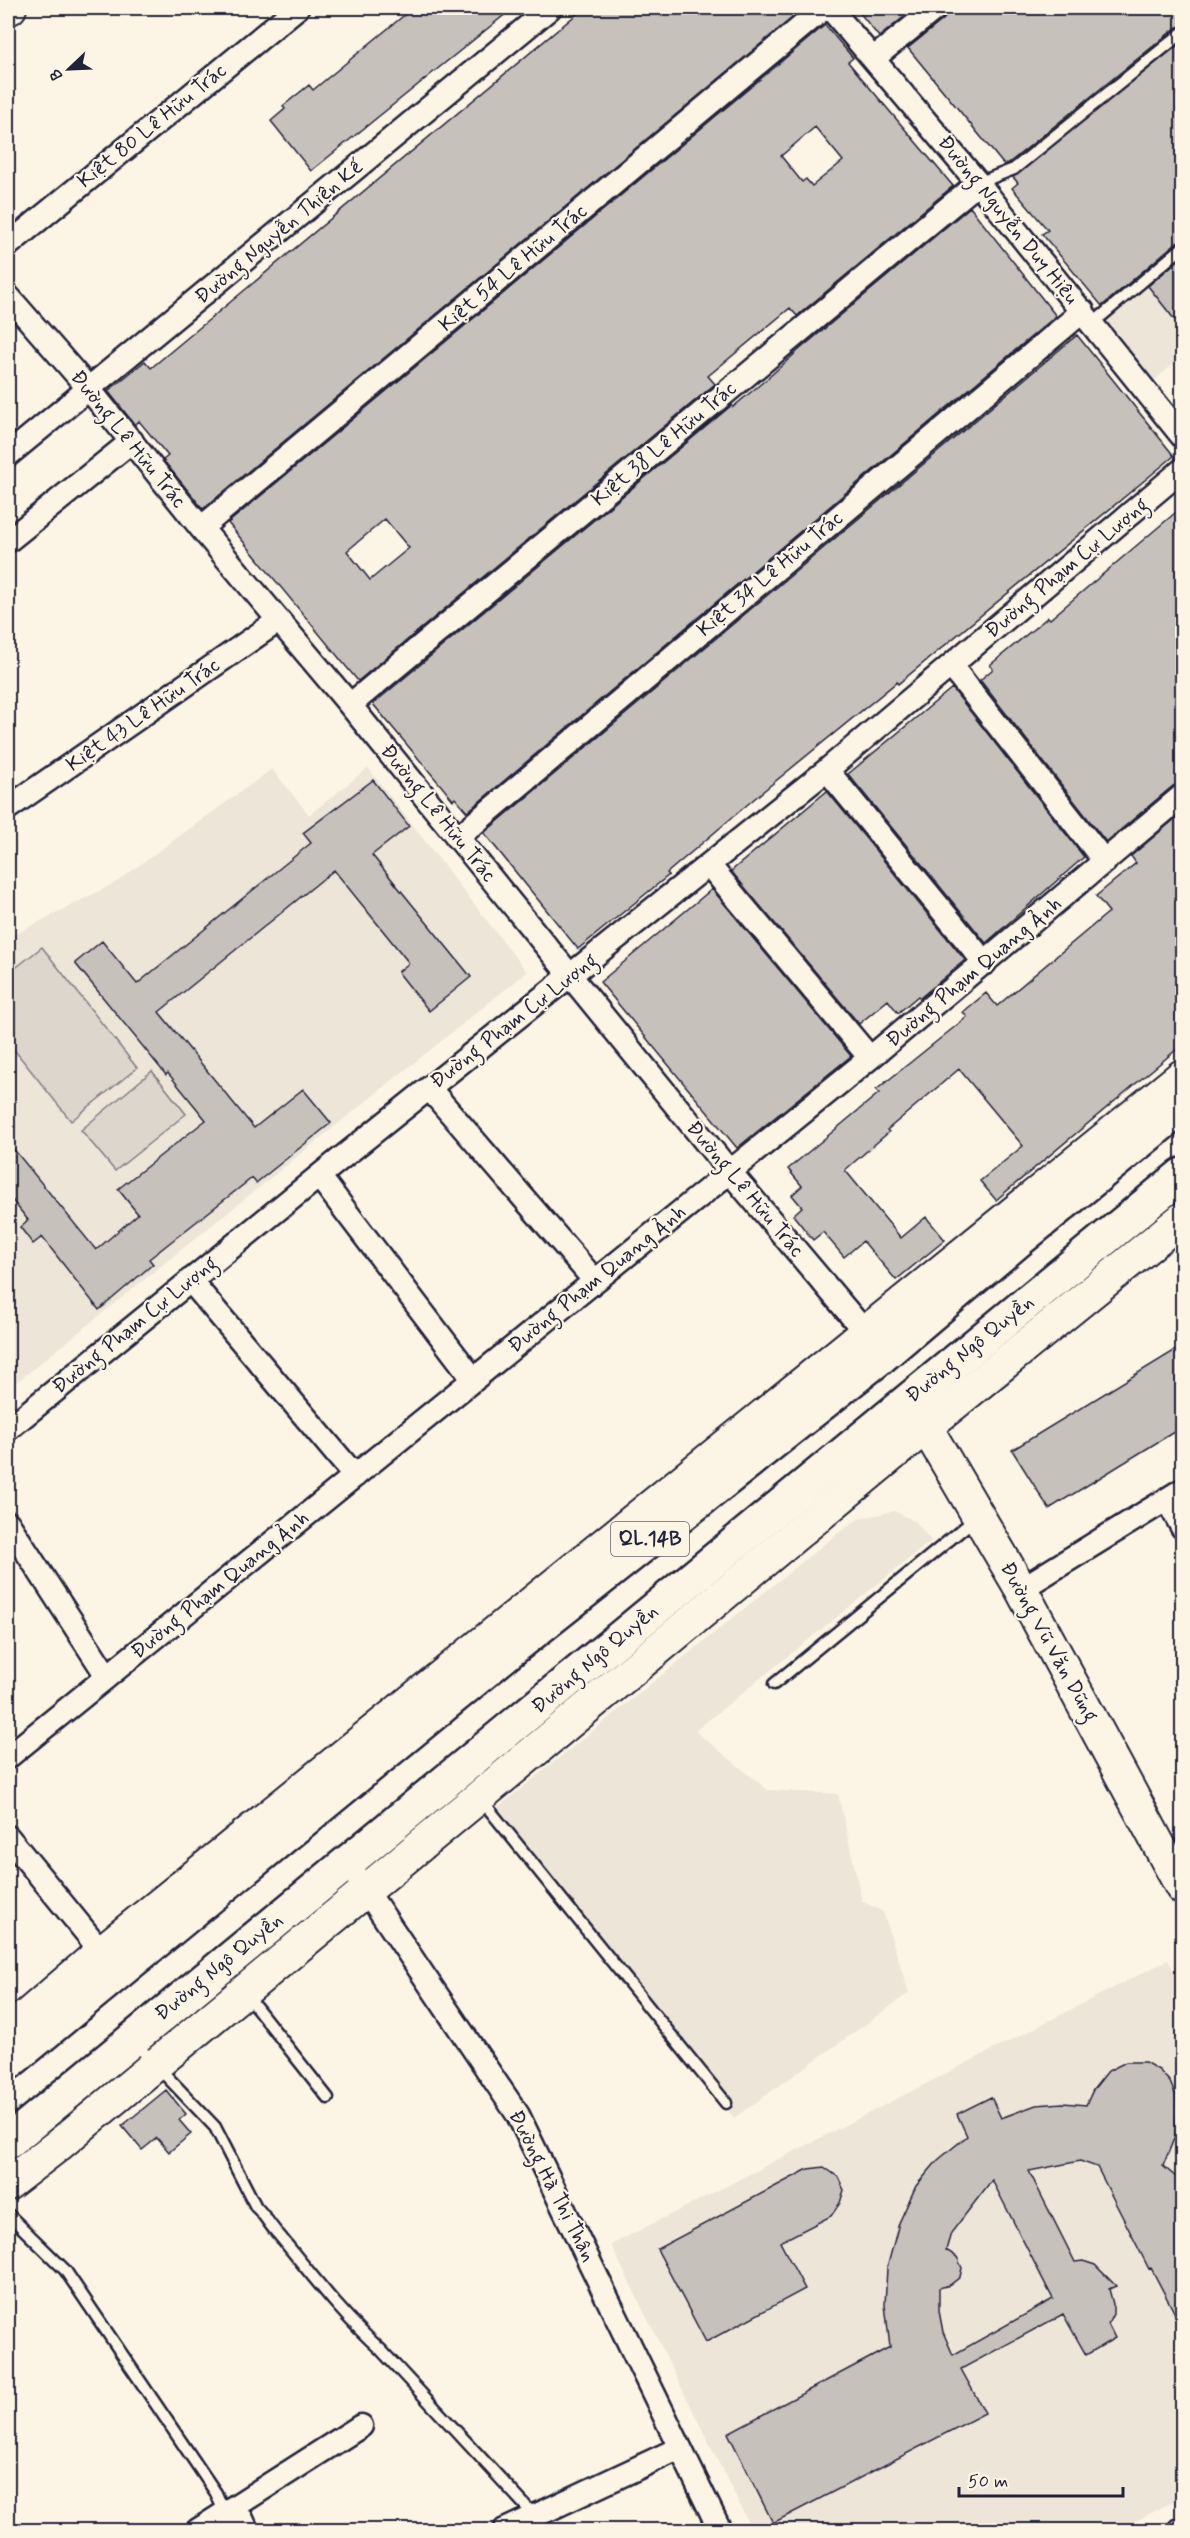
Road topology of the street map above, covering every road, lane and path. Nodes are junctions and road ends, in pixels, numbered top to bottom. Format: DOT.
graph roads {
  1 [pos="297,8"];
  2 [pos="550,8"];
  3 [pos="824,8"];
  4 [pos="830,8"];
  5 [pos="936,8"];
  6 [pos="1182,33"];
  7 [pos="874,58"];
  8 [pos="978,183"];
  9 [pos="8,245"];
  10 [pos="1182,248"];
  11 [pos="8,296"];
  12 [pos="1087,317"];
  13 [pos="89,389"];
  14 [pos="1182,436"];
  15 [pos="132,441"];
  16 [pos="8,455"];
  17 [pos="1182,470"];
  18 [pos="201,528"];
  19 [pos="8,541"];
  20 [pos="278,621"];
  21 [pos="951,667"];
  22 [pos="350,705"];
  23 [pos="827,770"];
  24 [pos="1182,796"];
  25 [pos="8,808"];
  26 [pos="457,838"];
  27 [pos="1106,862"];
  28 [pos="709,865"];
  29 [pos="985,963"];
  30 [pos="571,975"];
  31 [pos="870,1058"];
  32 [pos="1182,1076"];
  33 [pos="429,1088"];
  34 [pos="1182,1107"];
  35 [pos="730,1172"];
  36 [pos="319,1176"];
  37 [pos="1182,1176"];
  38 [pos="1182,1219"];
  39 [pos="190,1280"];
  40 [pos="595,1281"];
  41 [pos="874,1344"];
  42 [pos="474,1380"];
  43 [pos="909,1399"];
  44 [pos="927,1426"];
  45 [pos="8,1429"];
  46 [pos="355,1476"];
  47 [pos="1175,1495"];
  48 [pos="977,1516"];
  49 [pos="8,1523"];
  50 [pos="1182,1527"];
  51 [pos="1021,1589"];
  52 [pos="107,1676"];
  53 [pos="774,1684"];
  54 [pos="8,1757"];
  55 [pos="479,1798"];
  56 [pos="8,1837"];
  57 [pos="347,1862"];
  58 [pos="1182,1888"];
  59 [pos="365,1890"];
  60 [pos="110,1962"];
  61 [pos="243,1990"];
  62 [pos="8,2032"];
  63 [pos="131,2039"];
  64 [pos="8,2063"];
  65 [pos="155,2065"];
  66 [pos="328,2098"];
  67 [pos="726,2103"];
  68 [pos="8,2142"];
  69 [pos="8,2184"];
  70 [pos="8,2214"];
  71 [pos="361,2426"];
  72 [pos="680,2448"];
  73 [pos="225,2514"];
  74 [pos="535,2516"];
  75 [pos="198,2530"];
  76 [pos="247,2530"];
  77 [pos="505,2530"];
  78 [pos="720,2530"];
  1 -- 9 [label="street, Kiệt 80 Lê Hữu Trác"];
  2 -- 13 [label="street, Đường Nguyễn Thiện Kế"];
  3 -- 18 [label="street, Kiệt 54 Lê Hữu Trác"];
  4 -- 7 [label="street, Đường Nguyễn Duy Hiệu"];
  5 -- 7 [label="street"];
  6 -- 8 [label="lane"];
  7 -- 8 [label="street, Đường Nguyễn Duy Hiệu"];
  8 -- 12 [label="street, Đường Nguyễn Duy Hiệu"];
  8 -- 22 [label="street, Kiệt 38 Lê Hữu Trác"];
  10 -- 12 [label="lane"];
  11 -- 13 [label="street, Đường Lê Hữu Trác"];
  12 -- 14 [label="street, Đường Nguyễn Duy Hiệu"];
  12 -- 26 [label="street, Kiệt 34 Lê Hữu Trác"];
  13 -- 15 [label="street, Đường Lê Hữu Trác"];
  13 -- 16 [label="street, Đường Nguyễn Thiện Kế"];
  15 -- 18 [label="street, Đường Lê Hữu Trác"];
  15 -- 19 [label="street"];
  17 -- 21 [label="street, Đường Phạm Cự Lượng"];
  18 -- 20 [label="street, Đường Lê Hữu Trác"];
  20 -- 22 [label="street, Đường Lê Hữu Trác"];
  20 -- 25 [label="street, Kiệt 43 Lê Hữu Trác"];
  21 -- 23 [label="street, Đường Phạm Cự Lượng"];
  21 -- 27 [label="street"];
  22 -- 26 [label="street, Đường Lê Hữu Trác"];
  23 -- 28 [label="street, Đường Phạm Cự Lượng"];
  23 -- 29 [label="street"];
  24 -- 27 [label="street, Đường Phạm Quang Ảnh"];
  26 -- 30 [label="street, Đường Lê Hữu Trác"];
  27 -- 29 [label="street, Đường Phạm Quang Ảnh"];
  28 -- 30 [label="street, Đường Phạm Cự Lượng"];
  28 -- 31 [label="street"];
  29 -- 31 [label="street, Đường Phạm Quang Ảnh"];
  30 -- 33 [label="street, Đường Phạm Cự Lượng"];
  30 -- 35 [label="street, Đường Lê Hữu Trác"];
  31 -- 35 [label="street, Đường Phạm Quang Ảnh"];
  32 -- 41 [label="street"];
  33 -- 36 [label="street, Đường Phạm Cự Lượng"];
  33 -- 40 [label="street"];
  34 -- 41 [label="highway, QL.14B"];
  35 -- 40 [label="street, Đường Phạm Quang Ảnh"];
  35 -- 41 [label="street, Đường Lê Hữu Trác"];
  36 -- 39 [label="street, Đường Phạm Cự Lượng"];
  36 -- 42 [label="street"];
  37 -- 43 [label="highway, Đường Ngô Quyền / QL.14B"];
  38 -- 44 [label="street, Đường Ngô Quyền"];
  39 -- 45 [label="street, Đường Phạm Cự Lượng"];
  39 -- 46 [label="street"];
  40 -- 42 [label="street, Đường Phạm Quang Ảnh"];
  41 -- 43 [label="highway"];
  41 -- 60 [label="highway, QL.14B"];
  42 -- 46 [label="street, Đường Phạm Quang Ảnh"];
  43 -- 44 [label="street, Đường Vũ Văn Dũng"];
  43 -- 57 [label="highway, Đường Ngô Quyền / QL.14B"];
  44 -- 48 [label="street, Đường Vũ Văn Dũng"];
  44 -- 55 [label="street, Đường Ngô Quyền"];
  46 -- 52 [label="street, Đường Phạm Quang Ảnh"];
  47 -- 50 [label="street"];
  47 -- 51 [label="street"];
  48 -- 51 [label="street, Đường Vũ Văn Dũng"];
  48 -- 53 [label="lane"];
  49 -- 52 [label="street"];
  51 -- 58 [label="street, Đường Vũ Văn Dũng"];
  52 -- 54 [label="street, Đường Phạm Quang Ảnh"];
  55 -- 59 [label="street, Đường Ngô Quyền"];
  55 -- 67 [label="lane"];
  56 -- 60 [label="street"];
  57 -- 59 [label="street, Đường Hà Thị Thân"];
  57 -- 63 [label="highway, Đường Ngô Quyền / QL.14B"];
  59 -- 61 [label="street, Đường Ngô Quyền"];
  59 -- 72 [label="street, Đường Hà Thị Thân"];
  60 -- 62 [label="street"];
  60 -- 64 [label="highway"];
  61 -- 65 [label="street, Đường Ngô Quyền"];
  61 -- 66 [label="lane, Đường Ngô Quyền"];
  63 -- 65 [label="lane"];
  63 -- 68 [label="highway, Đường Ngô Quyền / QL.14B"];
  65 -- 69 [label="street, Đường Ngô Quyền"];
  65 -- 74 [label="lane"];
  70 -- 73 [label="lane"];
  71 -- 73 [label="street"];
  72 -- 74 [label="street"];
  72 -- 78 [label="street, Đường Hà Thị Thân"];
  73 -- 75 [label="street"];
  73 -- 76 [label="street"];
  74 -- 77 [label="street"];
}
